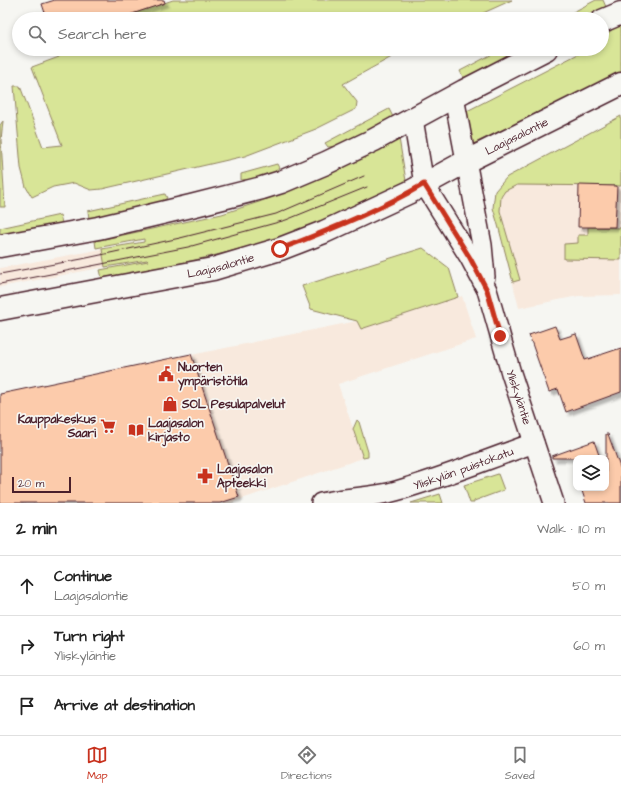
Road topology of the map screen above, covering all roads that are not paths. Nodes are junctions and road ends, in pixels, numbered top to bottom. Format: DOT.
graph roads {
  1 [pos="621,13"];
  2 [pos="609,18"];
  3 [pos="533,56"];
  4 [pos="621,84"];
  5 [pos="454,97"];
  6 [pos="413,119"];
  7 [pos="465,162"];
  8 [pos="424,184"];
  9 [pos="0,246"];
  10 [pos="487,290"];
  11 [pos="0,310"];
  12 [pos="534,443"];
  13 [pos="321,503"];
  14 [pos="554,503"];
  1 -- 2 [label="main road"];
  3 -- 5 [label="main road"];
  4 -- 7 [label="main road, Laajasalontie"];
  5 -- 6 [label="main road"];
  5 -- 7 [label="street, Yliskyläntie"];
  6 -- 8 [label="street, Yliskyläntie"];
  6 -- 9 [label="main road"];
  7 -- 8 [label="main road, Laajasalontie"];
  7 -- 10 [label="street, Yliskyläntie"];
  8 -- 10 [label="street, Yliskyläntie"];
  8 -- 11 [label="main road, Laajasalontie"];
  10 -- 12 [label="street, Yliskyläntie"];
  12 -- 13 [label="street, Yliskylän puistokatu"];
  12 -- 14 [label="street, Yliskyläntie"];
}
